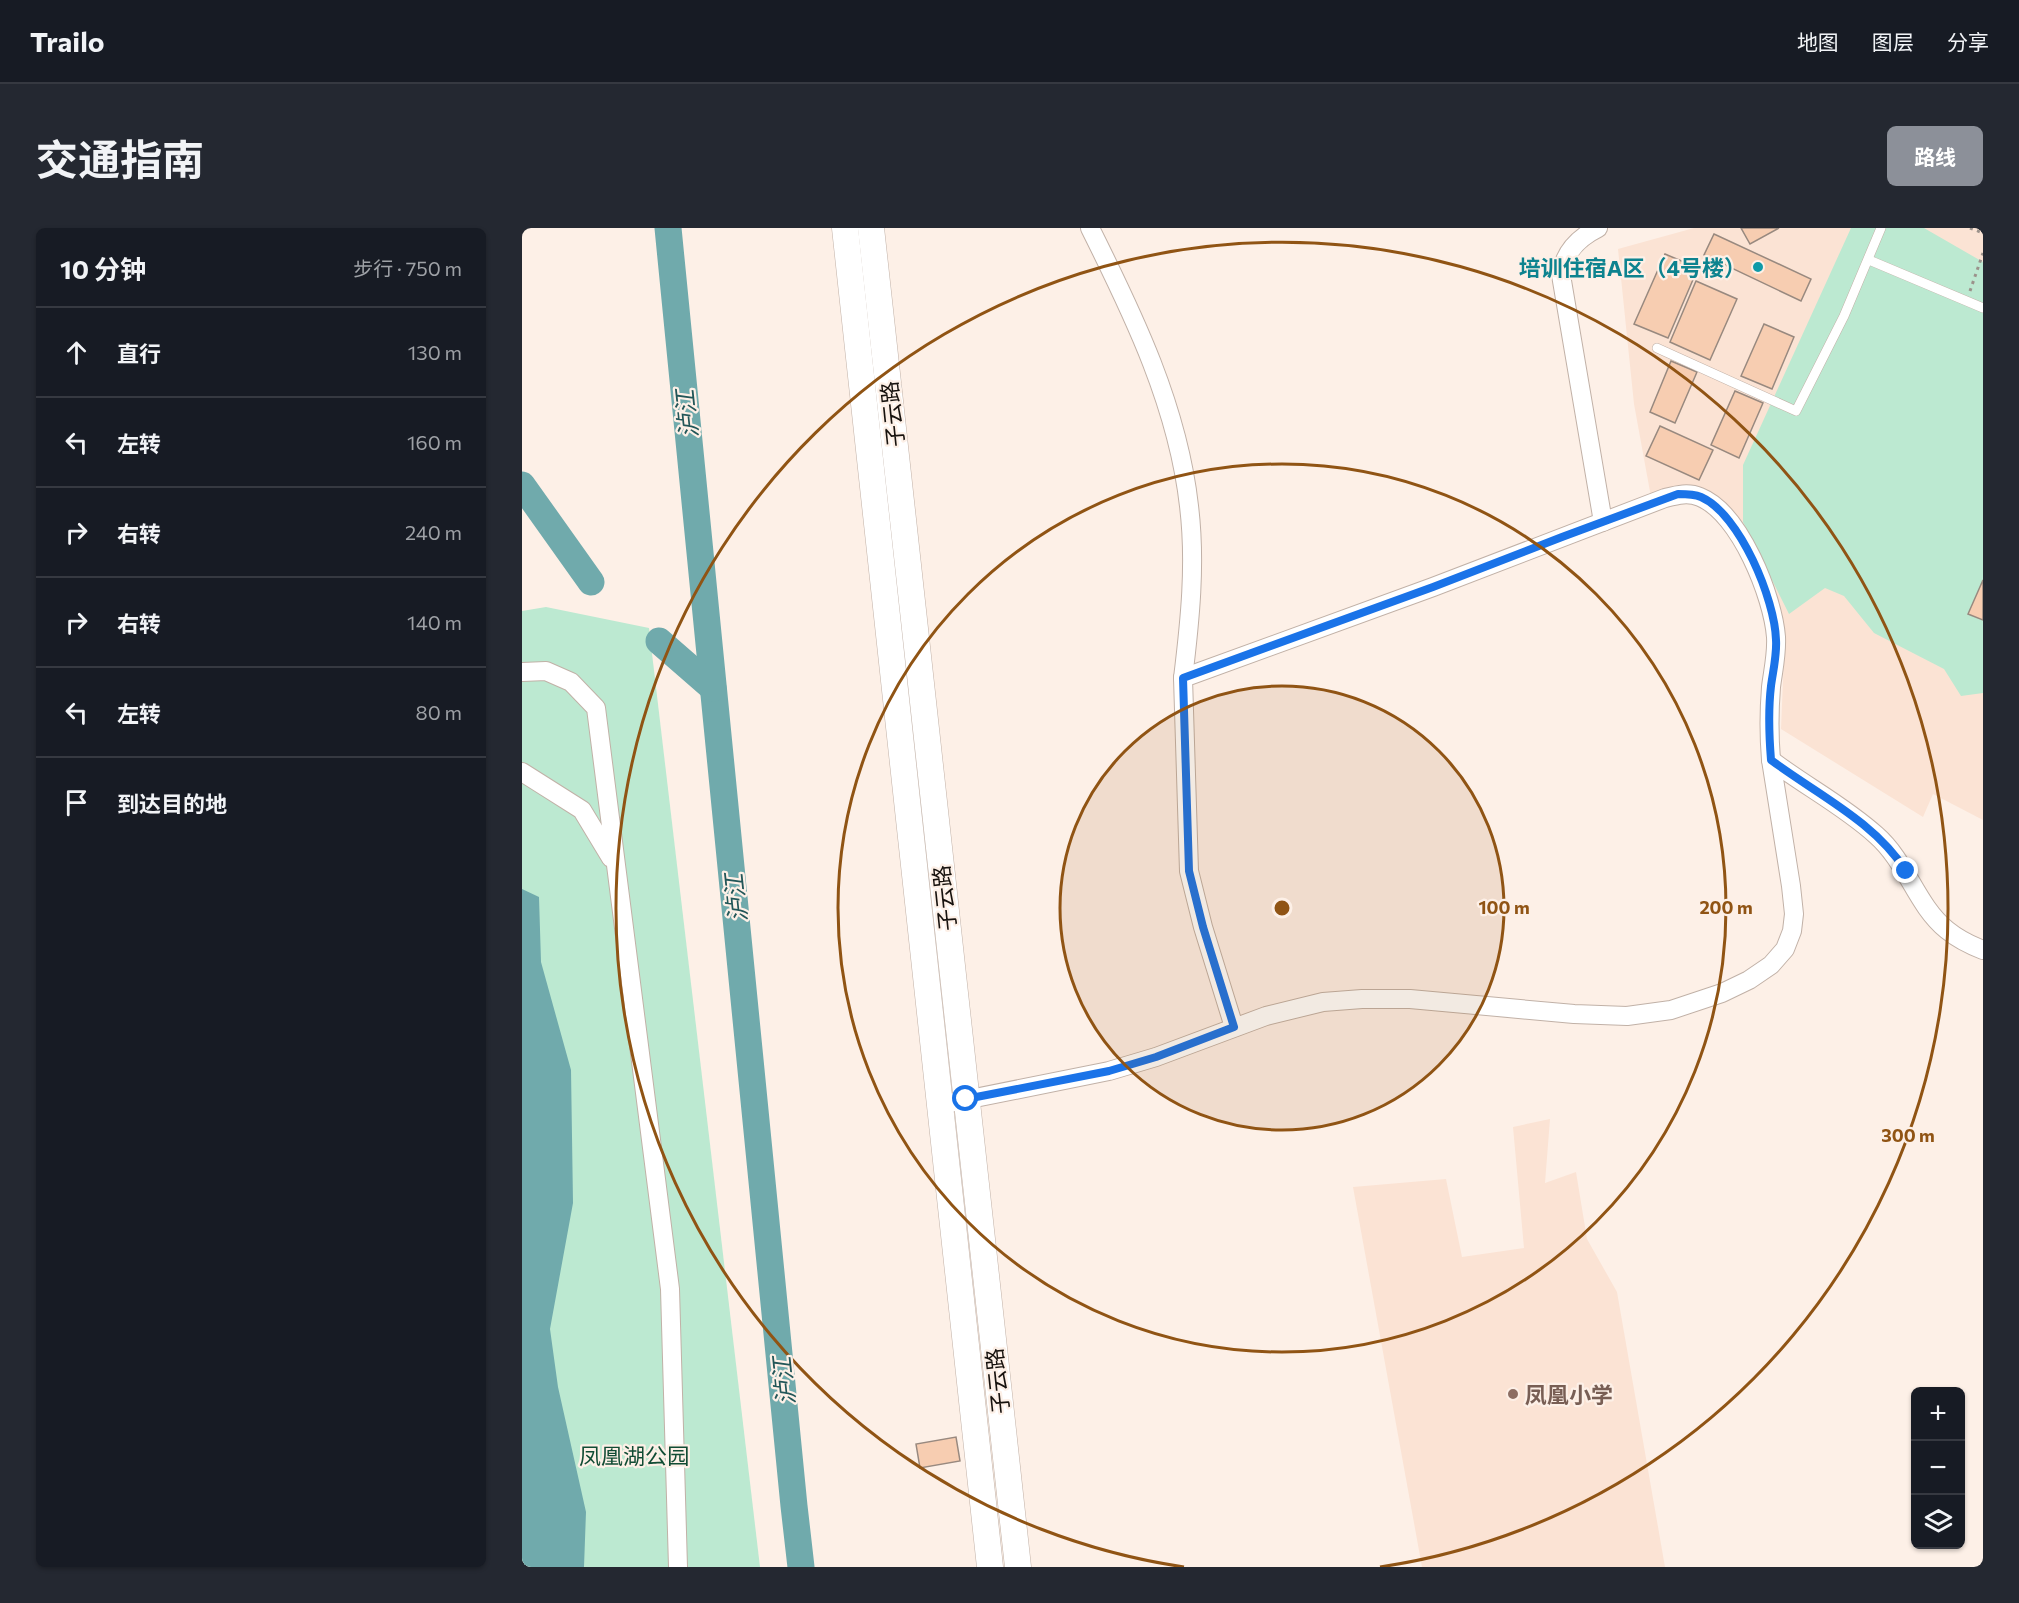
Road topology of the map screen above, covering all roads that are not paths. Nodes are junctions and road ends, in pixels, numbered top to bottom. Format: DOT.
graph roads {
  1 [pos="845,228"];
  2 [pos="872,228"];
  3 [pos="1090,228"];
  4 [pos="1598,228"];
  5 [pos="1881,228"];
  6 [pos="1869,260"];
  7 [pos="1983,308"];
  8 [pos="1657,348"];
  9 [pos="1603,522"];
  10 [pos="522,672"];
  11 [pos="1183,678"];
  12 [pos="1771,760"];
  13 [pos="522,772"];
  14 [pos="615,864"];
  15 [pos="1983,950"];
  16 [pos="1234,1027"];
  17 [pos="966,1099"];
  18 [pos="940,1104"];
  19 [pos="678,1567"];
  20 [pos="990,1567"];
  21 [pos="1017,1567"];
  1 -- 18 [label="main road, 子云路"];
  2 -- 17 [label="main road, 子云路"];
  3 -- 11 [label="street"];
  4 -- 9 [label="street"];
  5 -- 6 [label="lane"];
  6 -- 7 [label="lane"];
  6 -- 8 [label="lane"];
  9 -- 11 [label="street"];
  9 -- 12 [label="street"];
  10 -- 14 [label="street"];
  11 -- 16 [label="street"];
  12 -- 15 [label="street"];
  12 -- 16 [label="street"];
  13 -- 14 [label="street"];
  14 -- 19 [label="street"];
  16 -- 17 [label="street"];
  17 -- 18 [label="street"];
  17 -- 21 [label="main road, 子云路"];
  18 -- 20 [label="main road, 子云路"];
}
